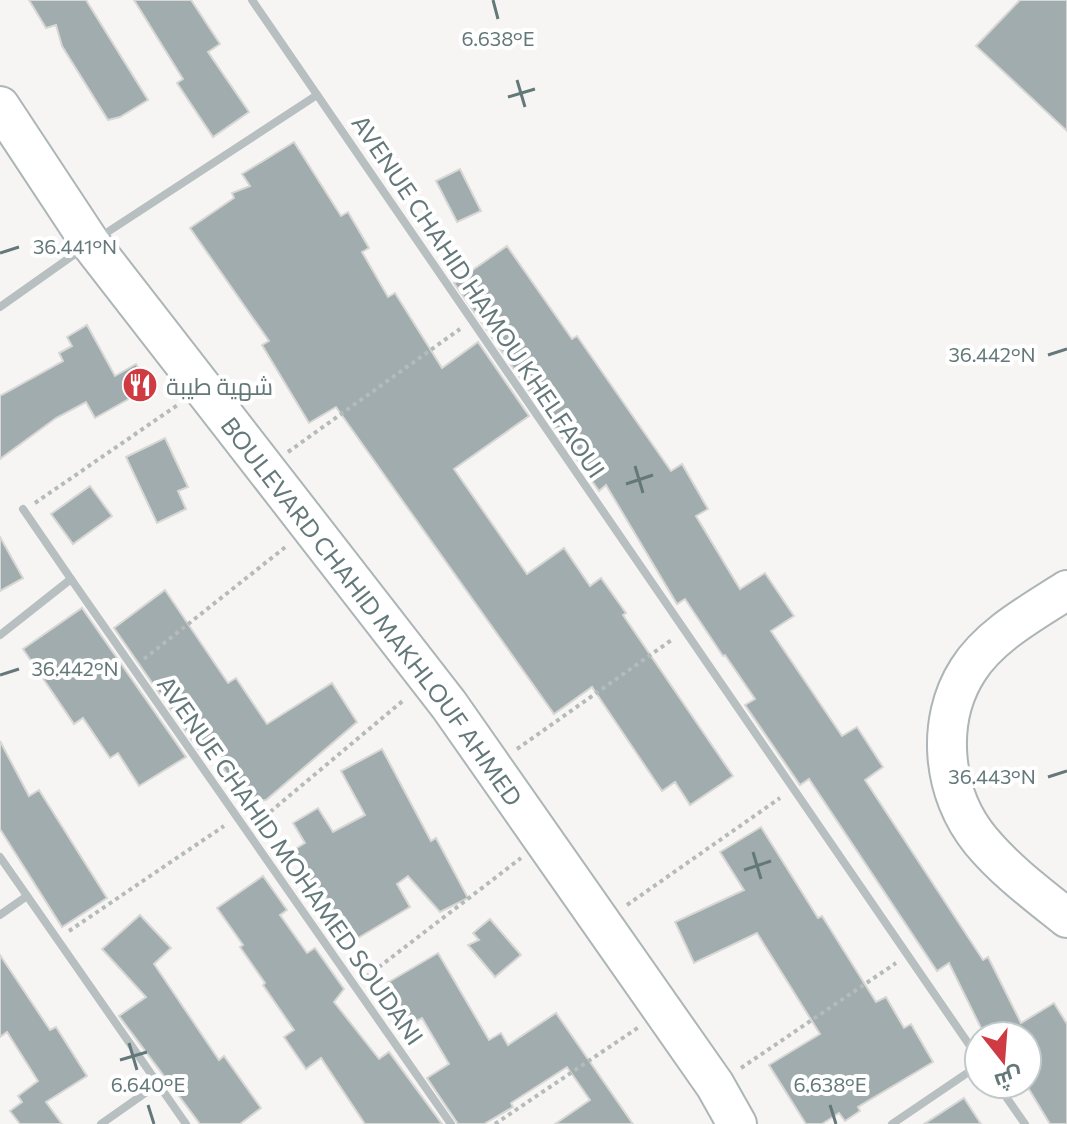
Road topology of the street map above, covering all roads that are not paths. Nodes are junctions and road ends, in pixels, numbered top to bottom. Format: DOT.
graph roads {
  1 [pos="252,0"];
  2 [pos="317,95"];
  3 [pos="0,106"];
  4 [pos="91,244"];
  5 [pos="0,307"];
  6 [pos="23,509"];
  7 [pos="71,579"];
  8 [pos="1067,590"];
  9 [pos="0,635"];
  10 [pos="0,857"];
  11 [pos="27,896"];
  12 [pos="0,915"];
  13 [pos="1067,918"];
  14 [pos="963,1036"];
  15 [pos="963,1076"];
  16 [pos="158,1084"];
  17 [pos="1008,1100"];
  18 [pos="101,1124"];
  19 [pos="186,1124"];
  20 [pos="451,1124"];
  21 [pos="737,1124"];
  22 [pos="892,1124"];
  23 [pos="1025,1124"];
  1 -- 2 [label="street, AVENUE CHAHID HAMOU KHELFAOUI"];
  2 -- 4 [label="street"];
  2 -- 14 [label="street, AVENUE CHAHID HAMOU KHELFAOUI"];
  3 -- 4 [label="main road, BOULEVARD CHAHID MAKHLOUF AHMED"];
  4 -- 5 [label="street"];
  4 -- 21 [label="main road, BOULEVARD CHAHID MAKHLOUF AHMED"];
  6 -- 7 [label="street, AVENUE CHAHID MOHAMED SOUDANI"];
  7 -- 9 [label="street"];
  7 -- 20 [label="street, AVENUE CHAHID MOHAMED SOUDANI"];
  8 -- 13 [label="main road"];
  10 -- 11 [label="street"];
  11 -- 12 [label="street"];
  11 -- 16 [label="street"];
  15 -- 22 [label="street"];
  16 -- 18 [label="street"];
  16 -- 19 [label="street"];
  17 -- 23 [label="street"];
}
